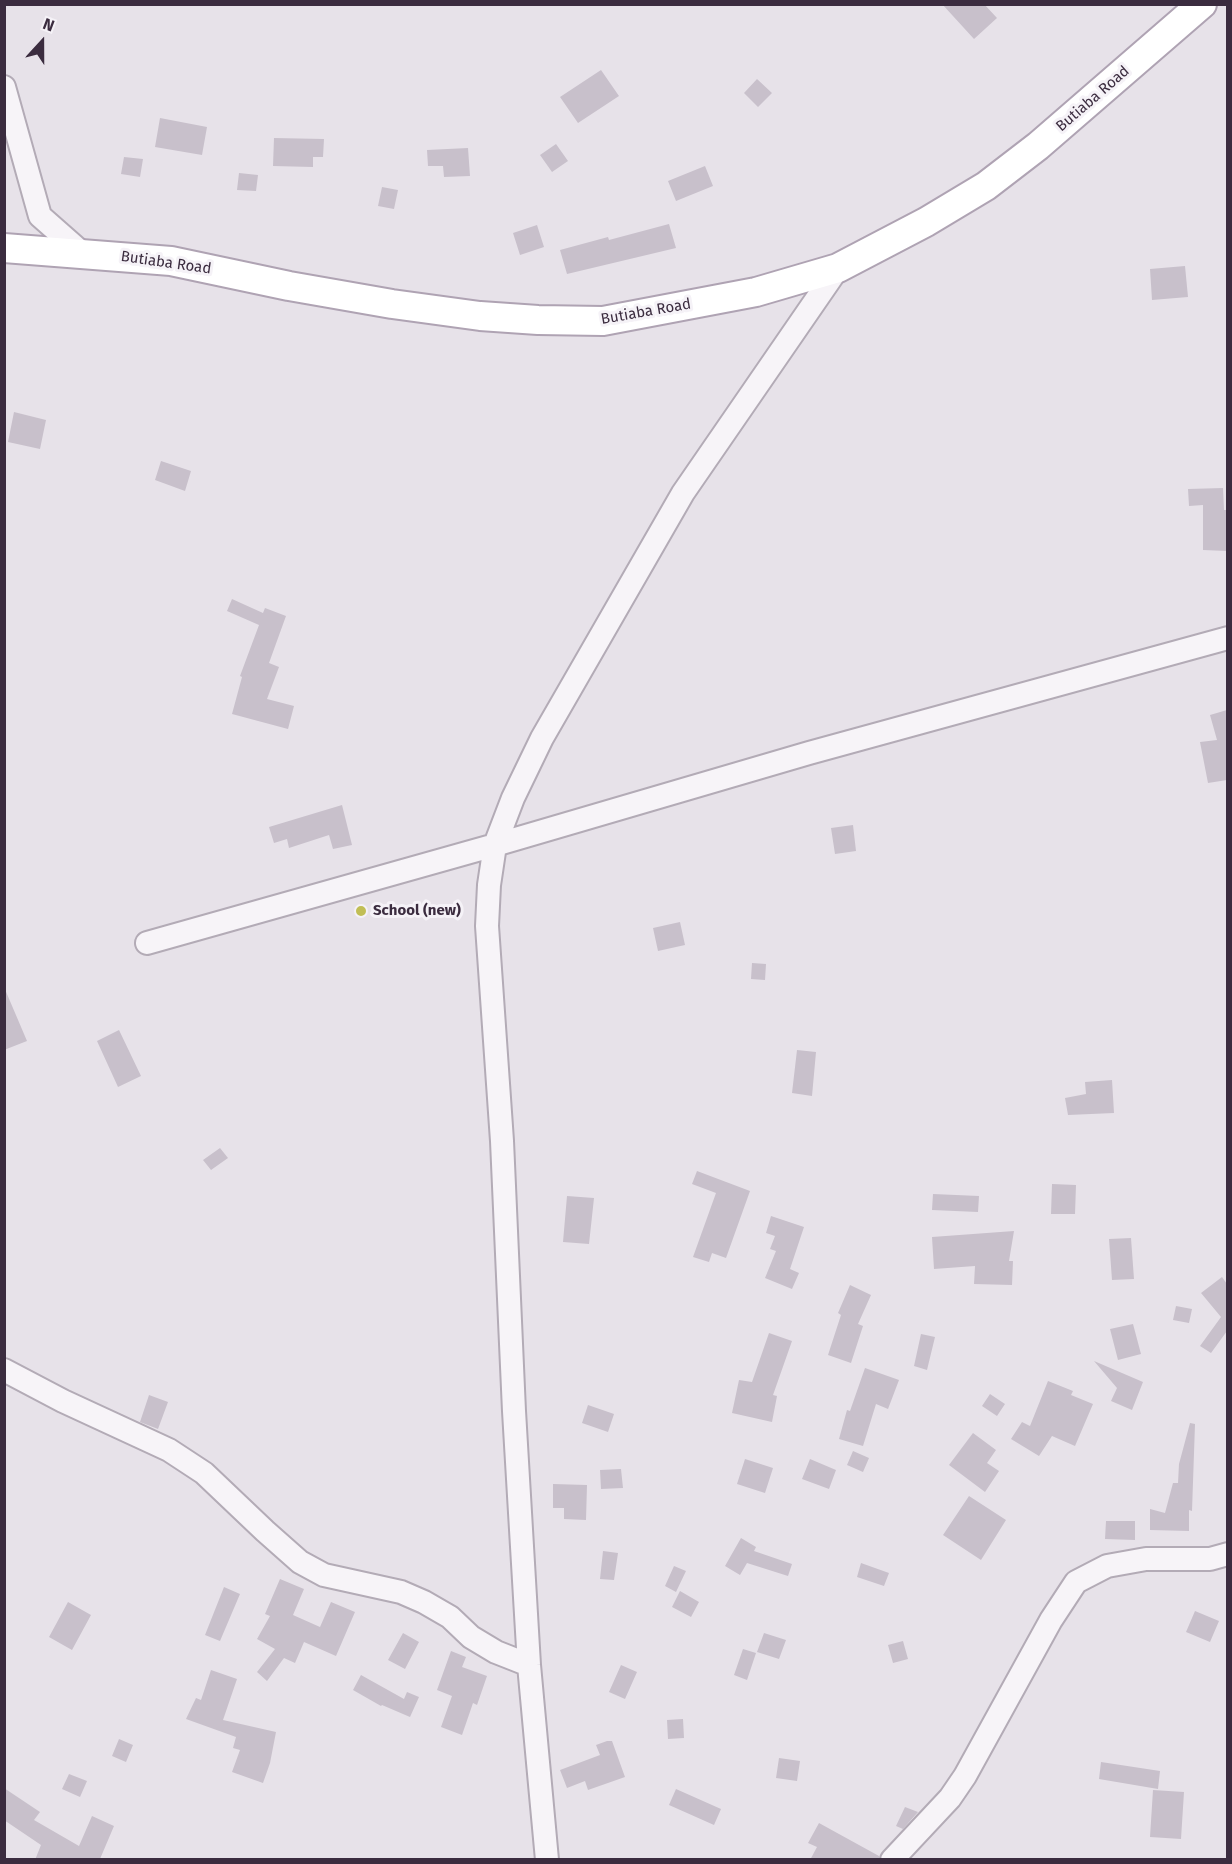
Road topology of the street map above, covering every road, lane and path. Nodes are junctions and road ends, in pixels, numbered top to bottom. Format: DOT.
graph roads {
  1 [pos="1202,4"];
  2 [pos="4,87"];
  3 [pos="4,248"];
  4 [pos="82,253"];
  5 [pos="838,268"];
  6 [pos="1227,638"];
  7 [pos="495,845"];
  8 [pos="147,943"];
  9 [pos="4,1370"];
  10 [pos="1227,1554"];
  11 [pos="529,1665"];
  12 [pos="547,1860"];
  13 [pos="892,1860"];
  1 -- 5 [label="main road, Butiaba Road"];
  2 -- 4 [label="street"];
  3 -- 4 [label="main road, Butiaba Road"];
  4 -- 5 [label="main road, Butiaba Road"];
  5 -- 7 [label="street"];
  6 -- 7 [label="street"];
  7 -- 8 [label="street"];
  7 -- 11 [label="street"];
  9 -- 11 [label="street"];
  10 -- 13 [label="street"];
  11 -- 12 [label="street"];
}
